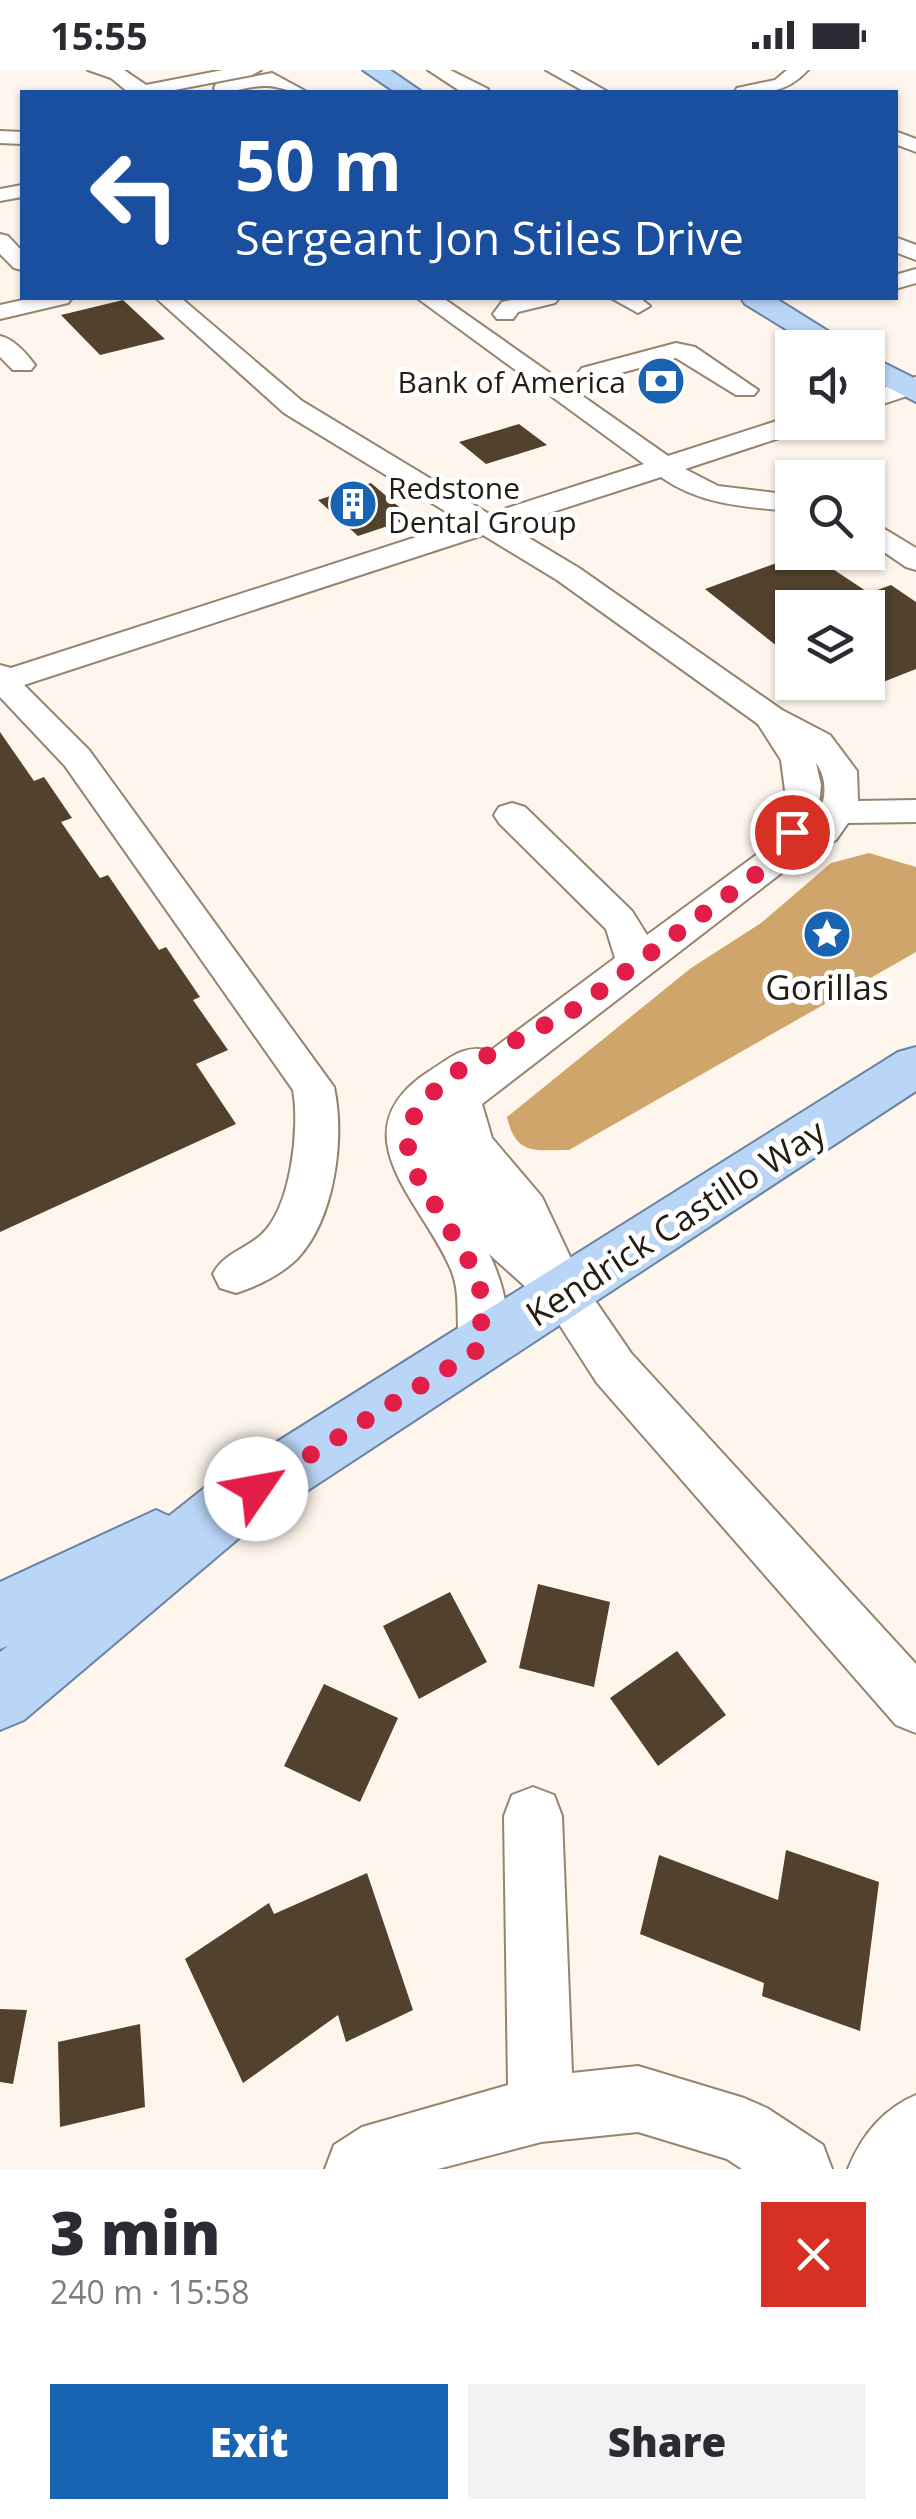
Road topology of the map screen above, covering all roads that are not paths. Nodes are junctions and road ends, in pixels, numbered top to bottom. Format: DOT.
graph roads {
  1 [pos="97,70"];
  2 [pos="252,70"];
  3 [pos="374,70"];
  4 [pos="436,70"];
  5 [pos="605,70"];
  6 [pos="799,70"];
  7 [pos="562,74"];
  8 [pos="790,88"];
  9 [pos="479,89"];
  10 [pos="138,90"];
  11 [pos="151,90"];
  12 [pos="209,90"];
  13 [pos="294,90"];
  14 [pos="407,90"];
  15 [pos="595,90"];
  16 [pos="0,242"];
  17 [pos="20,262"];
  18 [pos="51,300"];
  19 [pos="169,300"];
  20 [pos="431,300"];
  21 [pos="539,300"];
  22 [pos="758,300"];
  23 [pos="0,312"];
  24 [pos="505,314"];
  25 [pos="809,330"];
  26 [pos="0,343"];
  27 [pos="22,365"];
  28 [pos="885,373"];
  29 [pos="591,374"];
  30 [pos="913,388"];
  31 [pos="738,392"];
  32 [pos="885,396"];
  33 [pos="775,431"];
  34 [pos="664,467"];
  35 [pos="775,501"];
  36 [pos="486,524"];
  37 [pos="885,540"];
  38 [pos="916,561"];
  39 [pos="2,678"];
  40 [pos="770,717"];
  41 [pos="838,810"];
  42 [pos="916,811"];
  43 [pos="512,815"];
  44 [pos="788,849"];
  45 [pos="636,963"];
  46 [pos="577,1008"];
  47 [pos="916,1066"];
  48 [pos="236,1274"];
  49 [pos="564,1293"];
  50 [pos="482,1347"];
  51 [pos="230,1506"];
  52 [pos="0,1616"];
  53 [pos="0,1696"];
  54 [pos="916,1705"];
  55 [pos="533,1816"];
  56 [pos="541,2109"];
  57 [pos="916,2128"];
  58 [pos="358,2169"];
  59 [pos="799,2169"];
  60 [pos="881,2169"];
  1 -- 10 [label="street"];
  2 -- 11 [label="street"];
  3 -- 14 [label="main road"];
  4 -- 9 [label="street"];
  5 -- 7 [label="street"];
  6 -- 8 [label="street"];
  7 -- 15 [label="street"];
  12 -- 13 [label="street"];
  16 -- 17 [label="street"];
  18 -- 23 [label="street"];
  19 -- 36 [label="street"];
  20 -- 34 [label="street"];
  21 -- 24 [label="street"];
  22 -- 25 [label="main road"];
  26 -- 27 [label="street"];
  28 -- 30 [label="main road"];
  29 -- 31 [label="street"];
  30 -- 32 [label="street"];
  33 -- 34 [label="street"];
  34 -- 35 [label="street"];
  34 -- 36 [label="street"];
  36 -- 39 [label="street"];
  36 -- 40 [label="street"];
  37 -- 38 [label="street"];
  39 -- 48 [label="street"];
  40 -- 41 [label="street"];
  40 -- 44 [label="street"];
  41 -- 42 [label="street"];
  41 -- 44 [label="street"];
  43 -- 45 [label="street"];
  44 -- 45 [label="street"];
  45 -- 46 [label="street"];
  46 -- 49 [label="street"];
  46 -- 50 [label="street"];
  47 -- 49 [label="main road, Kendrick Castillo Way"];
  49 -- 50 [label="main road, Kendrick Castillo Way"];
  49 -- 54 [label="street"];
  50 -- 51 [label="main road, Kendrick Castillo Way"];
  51 -- 52 [label="main road, Kendrick Castillo Way"];
  51 -- 53 [label="main road, Kendrick Castillo Way"];
  55 -- 56 [label="street"];
  56 -- 58 [label="street"];
  56 -- 59 [label="street"];
  57 -- 60 [label="street"];
}
